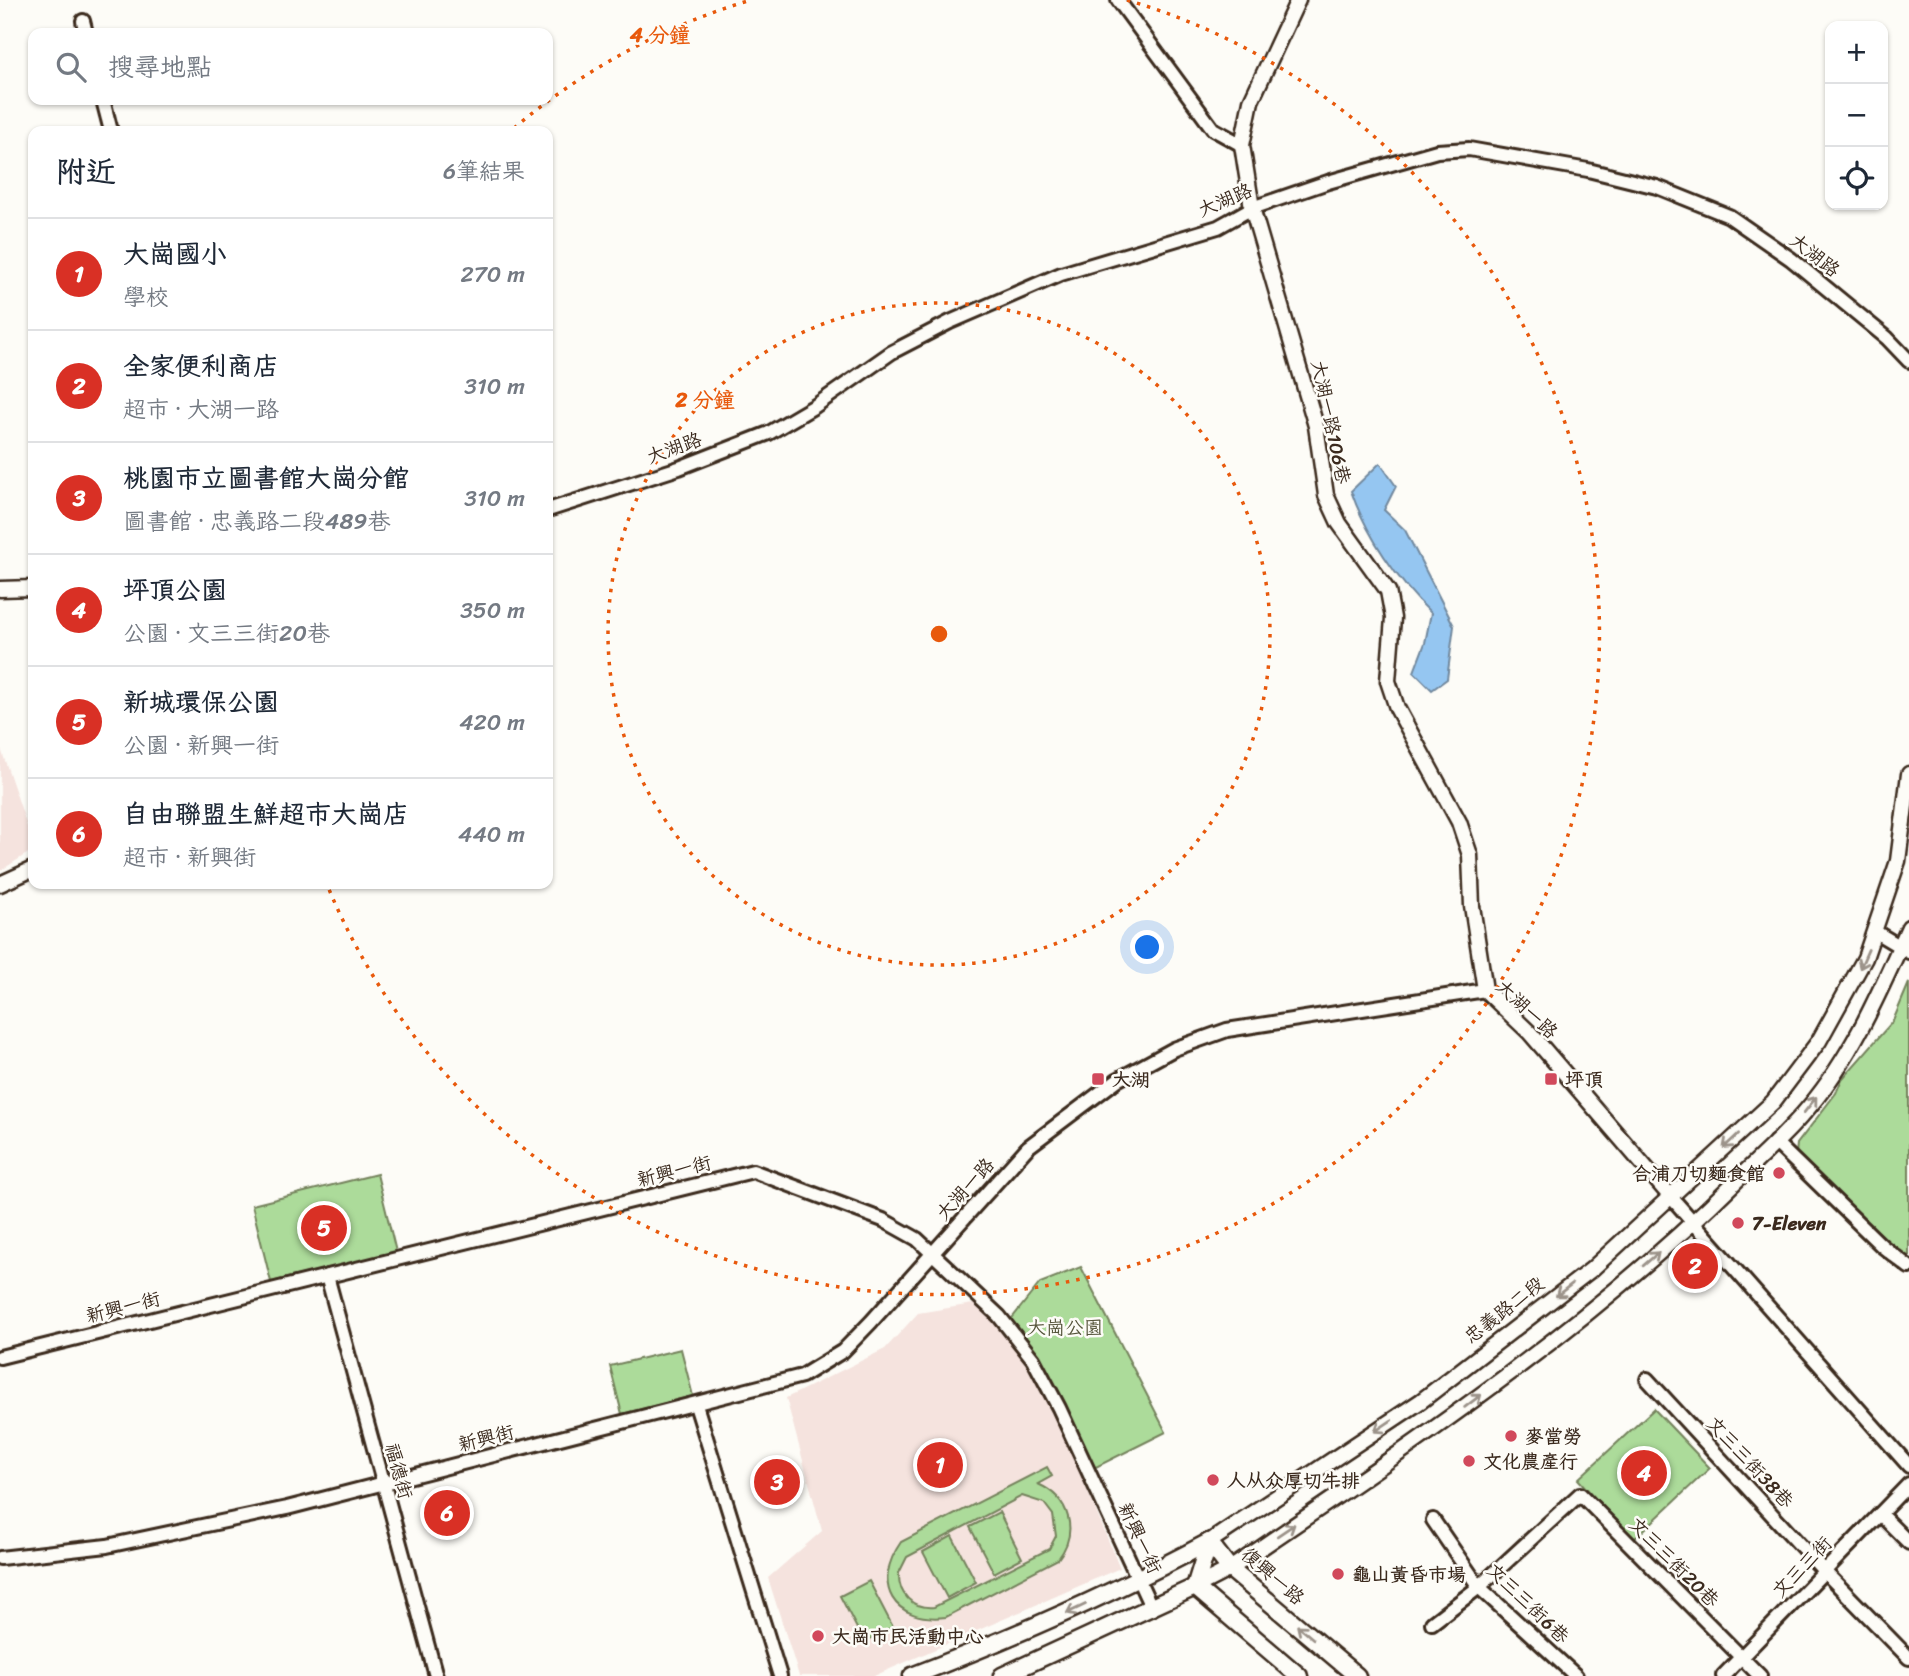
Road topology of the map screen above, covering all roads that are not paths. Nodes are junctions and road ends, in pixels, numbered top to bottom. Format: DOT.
graph roads {
  1 [pos="1118,0"];
  2 [pos="1298,0"];
  3 [pos="104,105"];
  4 [pos="109,126"];
  5 [pos="1242,145"];
  6 [pos="1252,208"];
  7 [pos="1909,361"];
  8 [pos="553,508"];
  9 [pos="28,588"];
  10 [pos="0,589"];
  11 [pos="1909,774"];
  12 [pos="28,871"];
  13 [pos="0,884"];
  14 [pos="1909,927"];
  15 [pos="1874,931"];
  16 [pos="1905,949"];
  17 [pos="1485,990"];
  18 [pos="1775,1142"];
  19 [pos="1671,1197"];
  20 [pos="1693,1223"];
  21 [pos="932,1254"];
  22 [pos="1909,1267"];
  23 [pos="327,1276"];
  24 [pos="0,1357"];
  25 [pos="1647,1379"];
  26 [pos="696,1405"];
  27 [pos="1909,1466"];
  28 [pos="382,1484"];
  29 [pos="1909,1485"];
  30 [pos="1881,1514"];
  31 [pos="1433,1520"];
  32 [pos="1209,1542"];
  33 [pos="1909,1544"];
  34 [pos="0,1558"];
  35 [pos="1230,1569"];
  36 [pos="1824,1572"];
  37 [pos="1138,1580"];
  38 [pos="1195,1587"];
  39 [pos="1479,1587"];
  40 [pos="1152,1608"];
  41 [pos="1432,1623"];
  42 [pos="1741,1657"];
  43 [pos="1909,1658"];
  44 [pos="436,1676"];
  45 [pos="780,1676"];
  46 [pos="912,1676"];
  47 [pos="1002,1676"];
  48 [pos="1299,1676"];
  49 [pos="1357,1676"];
  50 [pos="1576,1676"];
  51 [pos="1723,1676"];
  52 [pos="1760,1676"];
  1 -- 5 [label="street"];
  2 -- 5 [label="street"];
  3 -- 4 [label="street"];
  5 -- 6 [label="street, 大湖一路106巷"];
  6 -- 7 [label="street, 大湖路"];
  6 -- 8 [label="street, 大湖路"];
  6 -- 17 [label="street, 大湖一路106巷"];
  9 -- 10 [label="street"];
  11 -- 15 [label="street, 忠義路二段"];
  12 -- 13 [label="street"];
  14 -- 16 [label="street"];
  15 -- 16 [label="street"];
  15 -- 19 [label="street, 忠義路二段, one-way"];
  18 -- 16 [label="street, one-way"];
  17 -- 19 [label="street, 大湖一路"];
  17 -- 21 [label="street, 大湖一路"];
  18 -- 20 [label="street"];
  18 -- 22 [label="street"];
  19 -- 20 [label="street, 大湖一路"];
  19 -- 32 [label="street, 忠義路二段, one-way"];
  20 -- 27 [label="street, 大湖一路"];
  35 -- 20 [label="street, one-way"];
  21 -- 23 [label="street, 新興一街"];
  21 -- 26 [label="street, 新興街"];
  21 -- 37 [label="street, 新興一街"];
  23 -- 24 [label="street, 新興一街"];
  23 -- 28 [label="street, 福德街"];
  25 -- 36 [label="street, 文三三街38巷"];
  26 -- 28 [label="street, 新興街"];
  26 -- 45 [label="street"];
  28 -- 34 [label="street, 新興街"];
  28 -- 44 [label="street, 福德街"];
  29 -- 30 [label="street, 文三三街"];
  30 -- 33 [label="street"];
  30 -- 36 [label="street, 文三三街"];
  31 -- 39 [label="street, 文三三街6巷"];
  32 -- 35 [label="main road, 復興一路"];
  32 -- 37 [label="main road, 忠義路二段"];
  32 -- 38 [label="main road"];
  35 -- 38 [label="street"];
  49 -- 35 [label="main road, 復興一路, one-way"];
  36 -- 42 [label="street, 文三三街"];
  36 -- 43 [label="street, 文三三街38巷"];
  37 -- 40 [label="street, 新興一街"];
  37 -- 46 [label="main road, 忠義路二段, one-way"];
  38 -- 40 [label="main road"];
  38 -- 48 [label="main road"];
  39 -- 41 [label="street"];
  39 -- 42 [label="street, 文三三街20巷"];
  39 -- 50 [label="street, 文三三街6巷"];
  40 -- 47 [label="main road"];
  42 -- 51 [label="street, 文三三街"];
  42 -- 52 [label="street, 文三三街20巷"];
}
